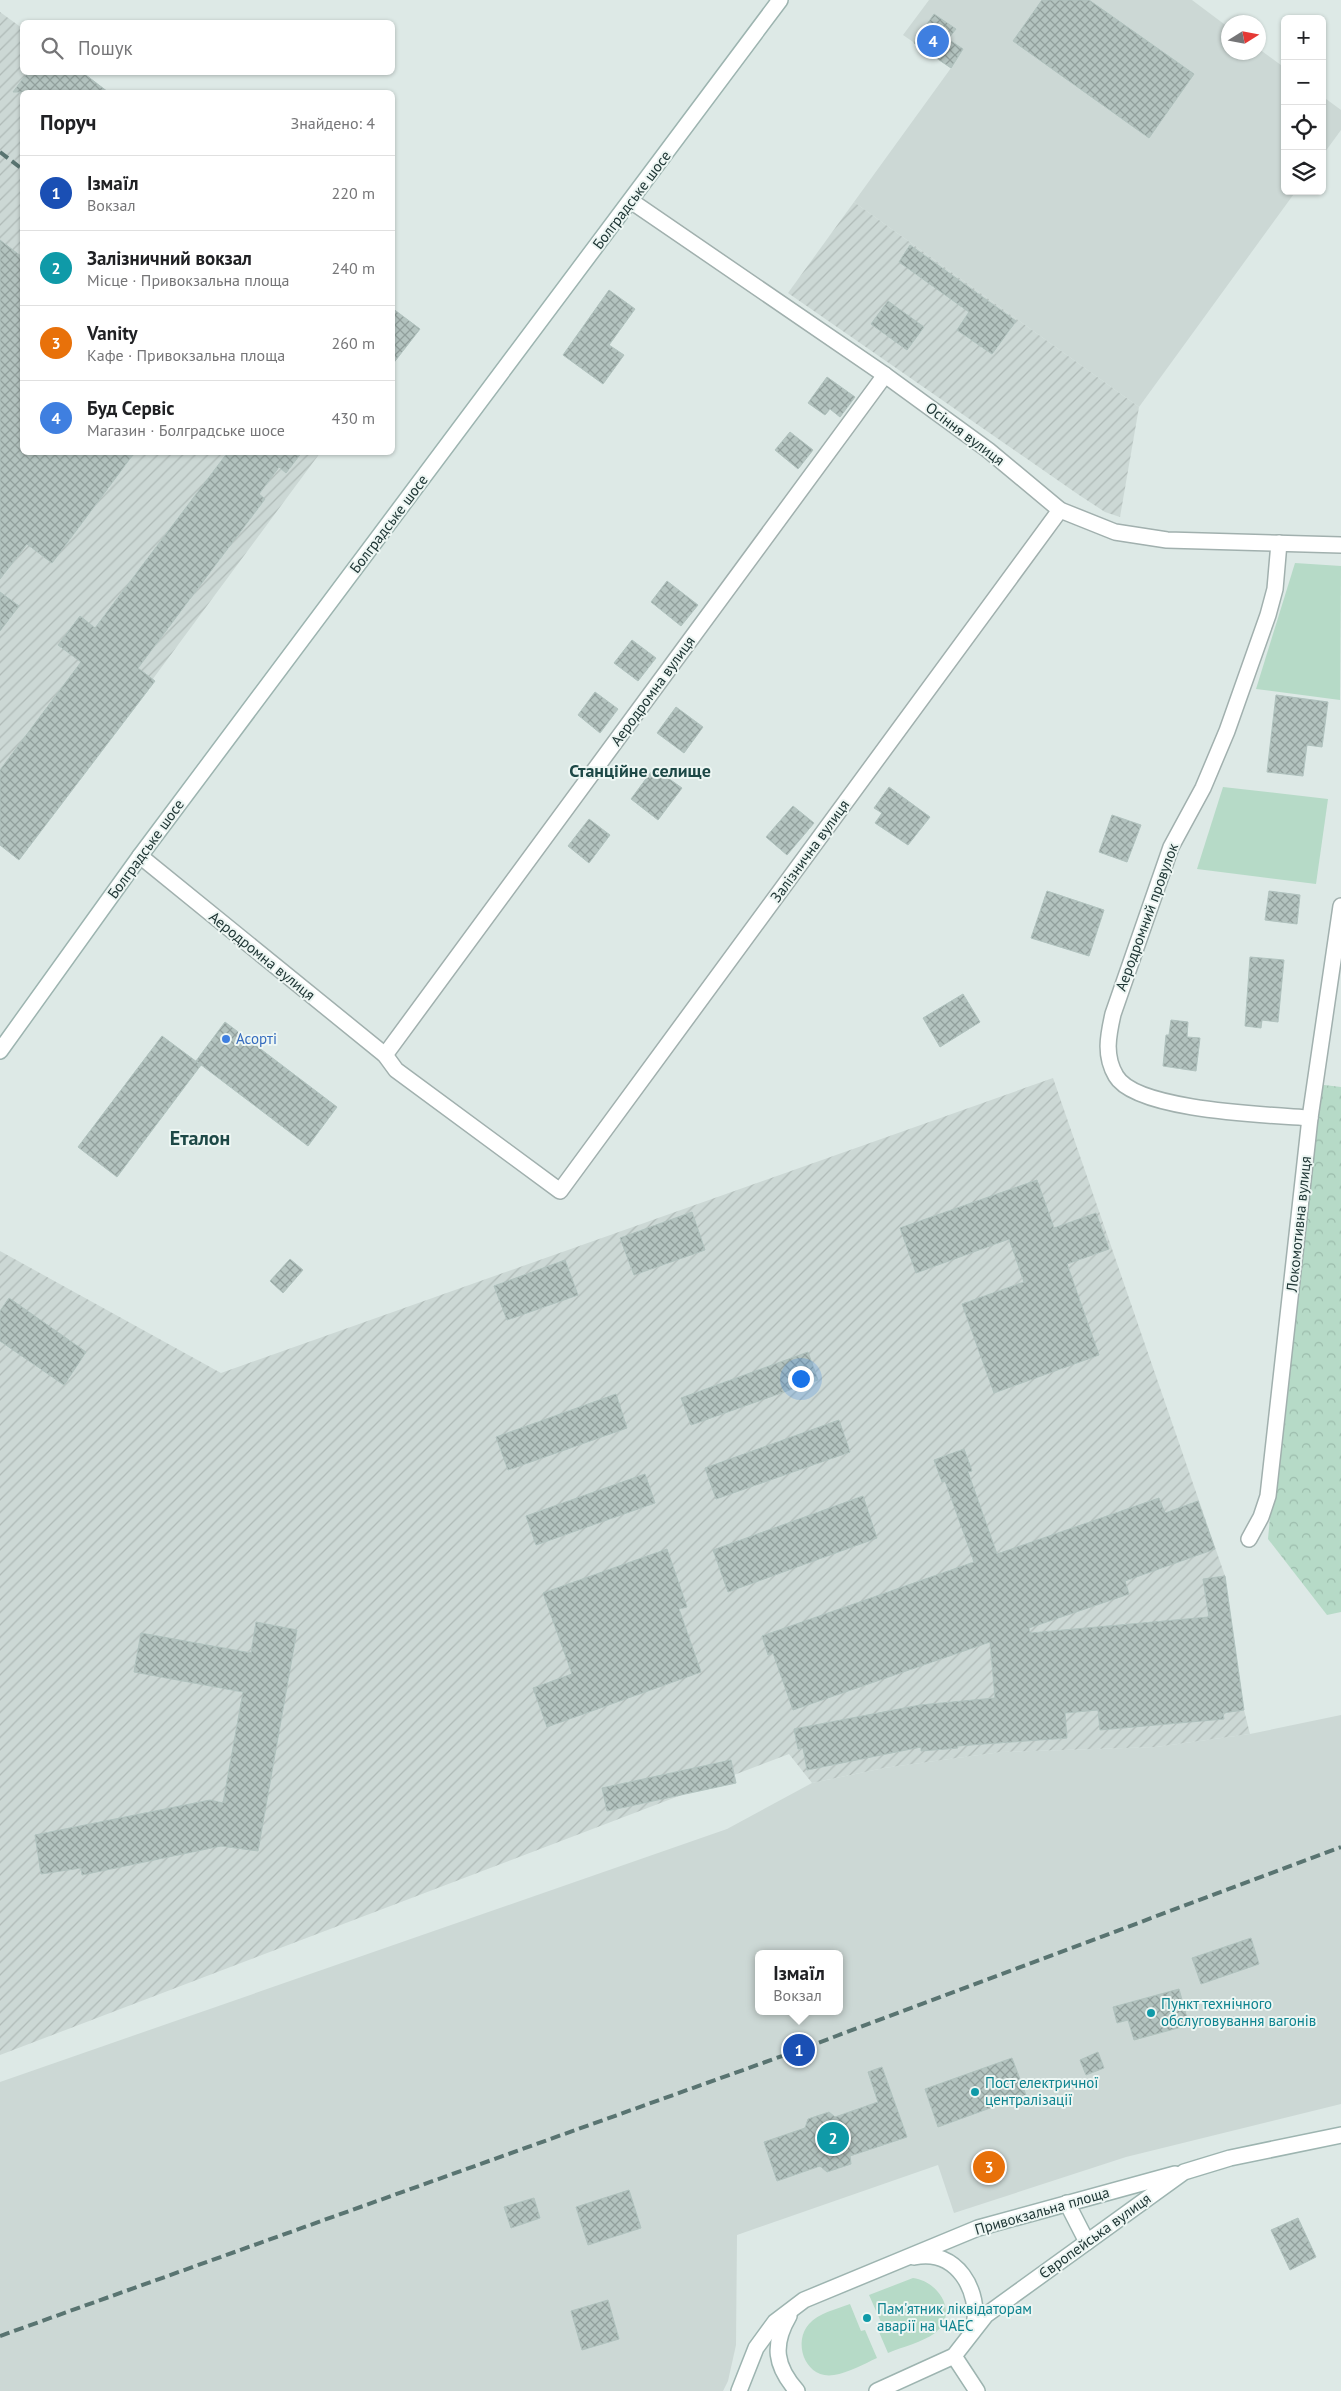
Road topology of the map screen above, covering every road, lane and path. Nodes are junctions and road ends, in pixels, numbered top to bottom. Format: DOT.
graph roads {
  1 [pos="780,0"];
  2 [pos="631,201"];
  3 [pos="885,375"];
  4 [pos="1060,510"];
  5 [pos="1279,543"];
  6 [pos="1341,545"];
  7 [pos="140,856"];
  8 [pos="1341,906"];
  9 [pos="0,1051"];
  10 [pos="385,1055"];
  11 [pos="1310,1118"];
  12 [pos="560,1191"];
  13 [pos="1249,1539"];
  14 [pos="1341,2135"];
  15 [pos="1184,2172"];
  16 [pos="1067,2204"];
  17 [pos="1087,2242"];
  18 [pos="902,2259"];
  19 [pos="793,2308"];
  20 [pos="974,2330"];
  21 [pos="954,2356"];
  22 [pos="739,2391"];
  23 [pos="797,2391"];
  24 [pos="877,2391"];
  25 [pos="977,2391"];
  1 -- 2 [label="street, Болградське шосе"];
  2 -- 3 [label="street, Осіння вулиця"];
  2 -- 7 [label="street, Болградське шосе"];
  3 -- 4 [label="street, Осіння вулиця"];
  3 -- 10 [label="street, Аеродромна вулиця"];
  4 -- 5 [label="street, Осіння вулиця"];
  4 -- 12 [label="street, Залізнична вулиця"];
  5 -- 6 [label="street, Осіння вулиця"];
  5 -- 11 [label="street, Аеродромний провулок"];
  7 -- 9 [label="street, Болградське шосе"];
  7 -- 10 [label="street, Аеродромна вулиця"];
  8 -- 11 [label="street, Локомотивна вулиця"];
  10 -- 12 [label="street, Аеродромна вулиця"];
  11 -- 13 [label="street, Локомотивна вулиця"];
  14 -- 15 [label="street, Європейська вулиця"];
  15 -- 16 [label="street, Привокзальна площа"];
  15 -- 17 [label="street, Європейська вулиця"];
  16 -- 17 [label="street"];
  16 -- 18 [label="street, Привокзальна площа"];
  17 -- 20 [label="street, Європейська вулиця"];
  18 -- 19 [label="street, Привокзальна площа"];
  18 -- 20 [label="street, Привокзальна площа"];
  19 -- 22 [label="street, Привокзальна площа"];
  19 -- 23 [label="street"];
  20 -- 21 [label="street, Європейська вулиця"];
  21 -- 24 [label="street, Європейська вулиця"];
  21 -- 25 [label="street"];
}
